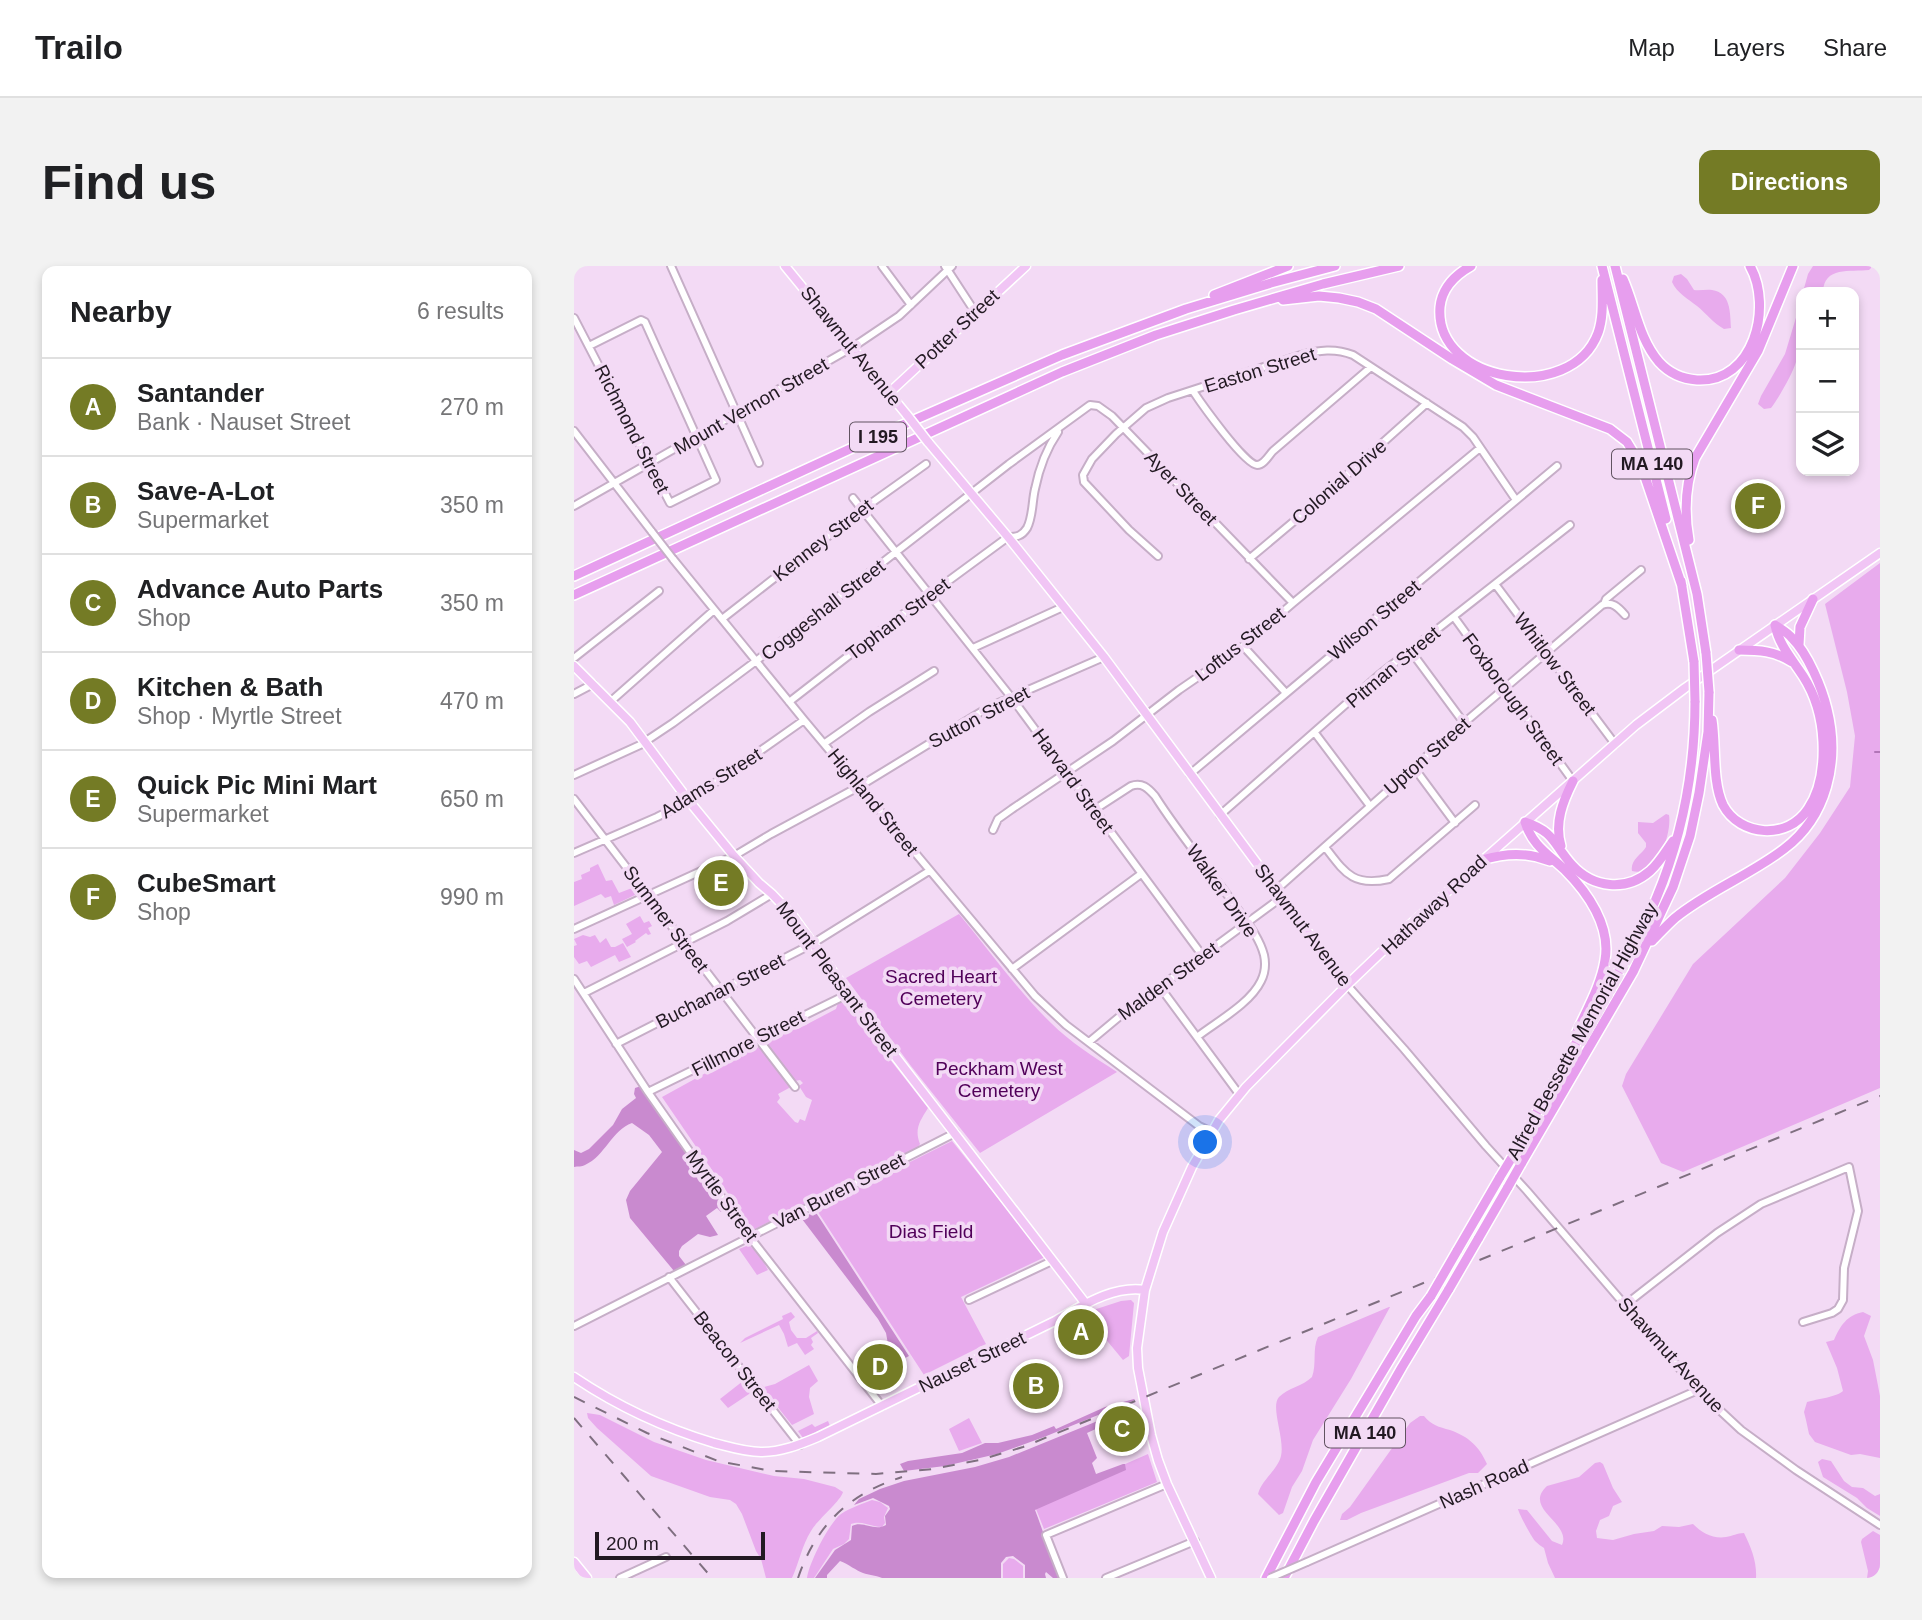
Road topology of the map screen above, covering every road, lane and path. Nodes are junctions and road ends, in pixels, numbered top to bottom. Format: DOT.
graph roads {
  1 [pos="671,266"];
  2 [pos="785,266"];
  3 [pos="882,266"];
  4 [pos="1026,266"];
  5 [pos="1288,266"];
  6 [pos="1335,266"];
  7 [pos="1399,266"];
  8 [pos="1471,266"];
  9 [pos="1616,266"];
  10 [pos="1750,266"];
  11 [pos="1793,266"];
  12 [pos="948,267"];
  13 [pos="1602,267"];
  14 [pos="911,305"];
  15 [pos="1186,309"];
  16 [pos="1234,310"];
  17 [pos="975,312"];
  18 [pos="574,318"];
  19 [pos="589,346"];
  20 [pos="853,348"];
  21 [pos="1371,367"];
  22 [pos="1193,391"];
  23 [pos="889,393"];
  24 [pos="1427,403"];
  25 [pos="737,414"];
  26 [pos="1061,427"];
  27 [pos="1123,428"];
  28 [pos="574,430"];
  29 [pos="698,436"];
  30 [pos="1480,448"];
  31 [pos="759,463"];
  32 [pos="650,464"];
  33 [pos="926,464"];
  34 [pos="1558,466"];
  35 [pos="615,484"];
  36 [pos="972,494"];
  37 [pos="853,498"];
  38 [pos="1517,500"];
  39 [pos="574,506"];
  40 [pos="863,509"];
  41 [pos="1570,526"];
  42 [pos="1008,537"];
  43 [pos="897,552"];
  44 [pos="1880,553"];
  45 [pos="1158,556"];
  46 [pos="1249,559"];
  47 [pos="1641,570"];
  48 [pos="574,576"];
  49 [pos="1495,584"];
  50 [pos="1682,586"];
  51 [pos="659,591"];
  52 [pos="930,594"];
  53 [pos="1697,594"];
  54 [pos="574,595"];
  55 [pos="1812,599"];
  56 [pos="1293,603"];
  57 [pos="1604,604"];
  58 [pos="1063,607"];
  59 [pos="714,610"];
  60 [pos="1625,615"];
  61 [pos="1454,617"];
  62 [pos="722,619"];
  63 [pos="1775,625"];
  64 [pos="1243,646"];
  65 [pos="1799,647"];
  66 [pos="973,648"];
  67 [pos="1410,650"];
  68 [pos="1739,650"];
  69 [pos="1546,653"];
  70 [pos="574,657"];
  71 [pos="1104,657"];
  72 [pos="756,661"];
  73 [pos="1794,663"];
  74 [pos="574,666"];
  75 [pos="934,671"];
  76 [pos="593,684"];
  77 [pos="1506,688"];
  78 [pos="1286,693"];
  79 [pos="574,694"];
  80 [pos="1709,695"];
  81 [pos="1011,697"];
  82 [pos="610,702"];
  83 [pos="789,702"];
  84 [pos="1148,716"];
  85 [pos="804,720"];
  86 [pos="1464,723"];
  87 [pos="1315,733"];
  88 [pos="646,742"];
  89 [pos="825,743"];
  90 [pos="1615,744"];
  91 [pos="1415,769"];
  92 [pos="1066,772"];
  93 [pos="1190,774"];
  94 [pos="574,775"];
  95 [pos="1573,781"];
  96 [pos="860,786"];
  97 [pos="574,799"];
  98 [pos="688,801"];
  99 [pos="1475,805"];
  100 [pos="1370,806"];
  101 [pos="1094,810"];
  102 [pos="1220,815"];
  103 [pos="1455,822"];
  104 [pos="1525,822"];
  105 [pos="993,830"];
  106 [pos="1678,834"];
  107 [pos="606,839"];
  108 [pos="1325,847"];
  109 [pos="574,853"];
  110 [pos="1564,854"];
  111 [pos="734,856"];
  112 [pos="1482,860"];
  113 [pos="1564,869"];
  114 [pos="929,871"];
  115 [pos="1141,874"];
  116 [pos="772,894"];
  117 [pos="1279,894"];
  118 [pos="648,897"];
  119 [pos="1247,922"];
  120 [pos="574,929"];
  121 [pos="683,942"];
  122 [pos="812,944"];
  123 [pos="1646,947"];
  124 [pos="1202,955"];
  125 [pos="1013,969"];
  126 [pos="574,979"];
  127 [pos="1347,985"];
  128 [pos="1160,987"];
  129 [pos="720,991"];
  130 [pos="584,993"];
  131 [pos="848,994"];
  132 [pos="1197,1037"];
  133 [pos="758,1038"];
  134 [pos="1089,1042"];
  135 [pos="616,1044"];
  136 [pos="1558,1074"];
  137 [pos="795,1087"];
  138 [pos="649,1092"];
  139 [pos="1239,1094"];
  140 [pos="1212,1132"];
  141 [pos="955,1133"];
  142 [pos="749,1236"];
  143 [pos="1052,1261"];
  144 [pos="669,1277"];
  145 [pos="1145,1290"];
  146 [pos="969,1300"];
  147 [pos="1086,1304"];
  148 [pos="1625,1305"];
  149 [pos="1803,1322"];
  150 [pos="574,1326"];
  151 [pos="574,1377"];
  152 [pos="1698,1390"];
  153 [pos="882,1406"];
  154 [pos="800,1445"];
  155 [pos="1167,1484"];
  156 [pos="1880,1525"];
  157 [pos="1195,1541"];
  158 [pos="666,1557"];
  159 [pos="574,1562"];
  160 [pos="587,1578"];
  161 [pos="620,1578"];
  162 [pos="1063,1578"];
  163 [pos="1106,1578"];
  164 [pos="1211,1578"];
  165 [pos="1268,1578"];
  166 [pos="1284,1578"];
  1 -- 25 [label="street"];
  2 -- 20 [label="main road, Shawmut Avenue"];
  3 -- 14 [label="street"];
  4 -- 17 [label="main road, Potter Street"];
  5 -- 15 [label="highway"];
  6 -- 15 [label="highway, I 195"];
  7 -- 16 [label="highway, I 195"];
  8 -- 13 [label="highway"];
  9 -- 10 [label="highway"];
  9 -- 53 [label="highway, Alfred Bessette Memorial Highway / MA 140"];
  11 -- 53 [label="highway"];
  12 -- 14 [label="street, Mount Vernon Street"];
  12 -- 17 [label="street"];
  13 -- 50 [label="highway, Alfred Bessette Memorial Highway / MA 140"];
  14 -- 20 [label="street, Mount Vernon Street"];
  15 -- 48 [label="highway, I 195"];
  16 -- 50 [label="highway"];
  16 -- 54 [label="highway, I 195"];
  17 -- 23 [label="main road, Potter Street"];
  18 -- 19 [label="street, Richmond Street"];
  19 -- 29 [label="street"];
  19 -- 32 [label="street, Richmond Street"];
  20 -- 23 [label="main road, Shawmut Avenue"];
  20 -- 25 [label="street, Mount Vernon Street"];
  21 -- 22 [label="street, Easton Street"];
  21 -- 22 [label="street"];
  21 -- 24 [label="street, Easton Street"];
  22 -- 27 [label="street, Easton Street"];
  23 -- 36 [label="main road, Shawmut Avenue, bridge"];
  24 -- 30 [label="street, Easton Street"];
  24 -- 46 [label="street, Colonial Drive"];
  25 -- 29 [label="street, Mount Vernon Street"];
  25 -- 31 [label="street"];
  26 -- 27 [label="street, Ayer Street"];
  26 -- 36 [label="street, Coggeshall Street"];
  26 -- 42 [label="street, Topham Street"];
  27 -- 45 [label="street, Easton Street"];
  27 -- 46 [label="street, Ayer Street"];
  28 -- 35 [label="street, Highland Street"];
  29 -- 32 [label="street, Mount Vernon Street"];
  29 -- 32 [label="street, Richmond Street"];
  30 -- 38 [label="street, Easton Street"];
  30 -- 56 [label="street, Loftus Street"];
  32 -- 35 [label="street, Mount Vernon Street"];
  33 -- 40 [label="street, Kenney Street"];
  34 -- 38 [label="street, Wilson Street"];
  35 -- 39 [label="street, Mount Vernon Street"];
  35 -- 59 [label="street, Highland Street, bridge"];
  36 -- 42 [label="main road, Shawmut Avenue"];
  36 -- 43 [label="street, Coggeshall Street"];
  37 -- 40 [label="street, Harvard Street"];
  38 -- 78 [label="street, Wilson Street"];
  40 -- 43 [label="street, Harvard Street"];
  40 -- 62 [label="street, Kenney Street"];
  41 -- 49 [label="street, Pitman Street"];
  42 -- 52 [label="street, Topham Street"];
  42 -- 58 [label="main road, Shawmut Avenue"];
  43 -- 52 [label="street, Harvard Street"];
  43 -- 72 [label="street, Coggeshall Street"];
  44 -- 55 [label="main road, Hathaway Road"];
  46 -- 56 [label="street, Ayer Street"];
  47 -- 57 [label="street, Upton Street"];
  49 -- 61 [label="street, Pitman Street"];
  49 -- 69 [label="street, Whitlow Street"];
  50 -- 106 [label="highway, Alfred Bessette Memorial Highway / MA 140, bridge"];
  51 -- 70 [label="street"];
  52 -- 66 [label="street, Harvard Street"];
  52 -- 83 [label="street, Topham Street"];
  53 -- 80 [label="highway, Alfred Bessette Memorial Highway / MA 140, bridge"];
  55 -- 63 [label="main road, Hathaway Road"];
  55 -- 65 [label="highway"];
  56 -- 64 [label="street, Loftus Street"];
  57 -- 60 [label="street"];
  57 -- 69 [label="street, Upton Street"];
  58 -- 66 [label="street"];
  58 -- 71 [label="main road, Shawmut Avenue"];
  59 -- 62 [label="street, Highland Street"];
  59 -- 82 [label="street"];
  61 -- 67 [label="street, Pitman Street"];
  61 -- 77 [label="street, Foxborough Street"];
  62 -- 72 [label="street, Highland Street"];
  63 -- 65 [label="highway"];
  63 -- 68 [label="main road, Hathaway Road"];
  63 -- 73 [label="highway"];
  64 -- 78 [label="street"];
  64 -- 84 [label="street, Loftus Street"];
  65 -- 123 [label="highway"];
  66 -- 81 [label="street, Harvard Street"];
  67 -- 86 [label="street"];
  67 -- 87 [label="street, Pitman Street"];
  68 -- 73 [label="highway"];
  68 -- 90 [label="main road, Hathaway Road"];
  69 -- 77 [label="street, Upton Street"];
  69 -- 90 [label="street, Whitlow Street"];
  71 -- 81 [label="street, Sutton Street"];
  71 -- 84 [label="main road, Shawmut Avenue"];
  72 -- 83 [label="street, Highland Street"];
  72 -- 88 [label="street, Coggeshall Street"];
  73 -- 80 [label="highway"];
  74 -- 76 [label="main road, Mount Pleasant Street"];
  75 -- 89 [label="street"];
  76 -- 79 [label="street"];
  76 -- 82 [label="main road, Mount Pleasant Street"];
  77 -- 86 [label="street, Upton Street"];
  77 -- 95 [label="street, Foxborough Street"];
  78 -- 93 [label="street, Wilson Street"];
  80 -- 123 [label="highway, Alfred Bessette Memorial Highway / MA 140"];
  81 -- 92 [label="street, Harvard Street"];
  81 -- 96 [label="street, Sutton Street"];
  82 -- 88 [label="main road, Mount Pleasant Street"];
  83 -- 85 [label="street, Highland Street"];
  84 -- 92 [label="street, Loftus Street"];
  84 -- 93 [label="main road, Shawmut Avenue"];
  85 -- 89 [label="street, Highland Street"];
  85 -- 98 [label="street, Adams Street"];
  86 -- 91 [label="street, Upton Street"];
  87 -- 100 [label="street"];
  87 -- 102 [label="street, Pitman Street"];
  88 -- 94 [label="street, Coggeshall Street"];
  88 -- 98 [label="main road, Mount Pleasant Street"];
  89 -- 96 [label="street, Highland Street"];
  90 -- 95 [label="main road, Hathaway Road"];
  91 -- 100 [label="street, Upton Street"];
  91 -- 103 [label="street"];
  92 -- 101 [label="street, Harvard Street"];
  92 -- 105 [label="street, Loftus Street"];
  93 -- 102 [label="main road, Shawmut Avenue"];
  95 -- 104 [label="main road, Hathaway Road"];
  95 -- 110 [label="highway"];
  96 -- 111 [label="street, Sutton Street"];
  96 -- 114 [label="street, Highland Street"];
  97 -- 107 [label="street, Summer Street"];
  98 -- 107 [label="street, Adams Street"];
  98 -- 111 [label="main road, Mount Pleasant Street"];
  99 -- 103 [label="street"];
  100 -- 108 [label="street, Upton Street"];
  101 -- 115 [label="street, Harvard Street"];
  101 -- 119 [label="street, Walker Drive"];
  102 -- 117 [label="main road, Shawmut Avenue"];
  103 -- 108 [label="street"];
  104 -- 110 [label="highway"];
  104 -- 112 [label="main road, Hathaway Road"];
  104 -- 113 [label="highway"];
  106 -- 110 [label="highway"];
  106 -- 136 [label="highway, Alfred Bessette Memorial Highway / MA 140"];
  107 -- 109 [label="street, Adams Street"];
  107 -- 118 [label="street, Summer Street"];
  108 -- 117 [label="street, Upton Street"];
  111 -- 116 [label="main road, Mount Pleasant Street"];
  111 -- 118 [label="street, Sutton Street"];
  112 -- 113 [label="highway"];
  112 -- 127 [label="main road, Hathaway Road"];
  113 -- 136 [label="highway"];
  114 -- 122 [label="street, Buchanan Street"];
  114 -- 125 [label="street, Highland Street"];
  115 -- 124 [label="street, Harvard Street"];
  115 -- 125 [label="street"];
  116 -- 121 [label="street"];
  116 -- 122 [label="main road, Mount Pleasant Street"];
  117 -- 119 [label="street, Malden Street"];
  117 -- 127 [label="main road, Shawmut Avenue"];
  118 -- 120 [label="street, Sutton Street"];
  118 -- 121 [label="street, Summer Street"];
  119 -- 124 [label="street, Malden Street"];
  119 -- 132 [label="street, Walker Drive"];
  121 -- 129 [label="street, Summer Street"];
  121 -- 130 [label="street"];
  122 -- 129 [label="street, Buchanan Street"];
  122 -- 131 [label="main road, Mount Pleasant Street"];
  123 -- 166 [label="highway, Alfred Bessette Memorial Highway / MA 140, bridge"];
  124 -- 128 [label="street, Malden Street"];
  125 -- 134 [label="street, Highland Street"];
  126 -- 130 [label="street, Myrtle Street"];
  127 -- 139 [label="main road, Hathaway Road"];
  127 -- 148 [label="street, Shawmut Avenue"];
  128 -- 132 [label="street"];
  128 -- 134 [label="street, Malden Street"];
  129 -- 133 [label="street, Summer Street"];
  129 -- 135 [label="street, Buchanan Street"];
  130 -- 135 [label="street, Myrtle Street"];
  131 -- 133 [label="street, Fillmore Street"];
  131 -- 141 [label="main road, Mount Pleasant Street"];
  132 -- 139 [label="street"];
  133 -- 137 [label="street, Summer Street"];
  133 -- 138 [label="street, Fillmore Street"];
  134 -- 140 [label="street, Highland Street"];
  135 -- 138 [label="street, Myrtle Street"];
  136 -- 165 [label="highway, Alfred Bessette Memorial Highway / MA 140, bridge"];
  138 -- 142 [label="street, Myrtle Street"];
  139 -- 140 [label="main road, Hathaway Road"];
  140 -- 145 [label="main road, Hathaway Road"];
  141 -- 142 [label="street, Van Buren Street"];
  141 -- 143 [label="main road, Mount Pleasant Street"];
  142 -- 144 [label="street, Van Buren Street"];
  142 -- 153 [label="street, Myrtle Street"];
  143 -- 146 [label="street"];
  143 -- 147 [label="main road, Mount Pleasant Street"];
  144 -- 150 [label="street, Van Buren Street"];
  144 -- 154 [label="street, Beacon Street"];
  145 -- 147 [label="main road, Nauset Street"];
  145 -- 155 [label="main road, Hathaway Road"];
  147 -- 153 [label="main road, Nauset Street"];
  148 -- 149 [label="street"];
  148 -- 152 [label="street, Shawmut Avenue"];
  151 -- 154 [label="main road, Nauset Street"];
  152 -- 156 [label="street, Shawmut Avenue"];
  152 -- 165 [label="street, Nash Road, bridge"];
  153 -- 154 [label="main road, Nauset Street"];
  155 -- 157 [label="main road"];
  155 -- 162 [label="street"];
  157 -- 163 [label="street"];
  157 -- 164 [label="main road"];
  158 -- 161 [label="street"];
  159 -- 160 [label="main road"];
}
